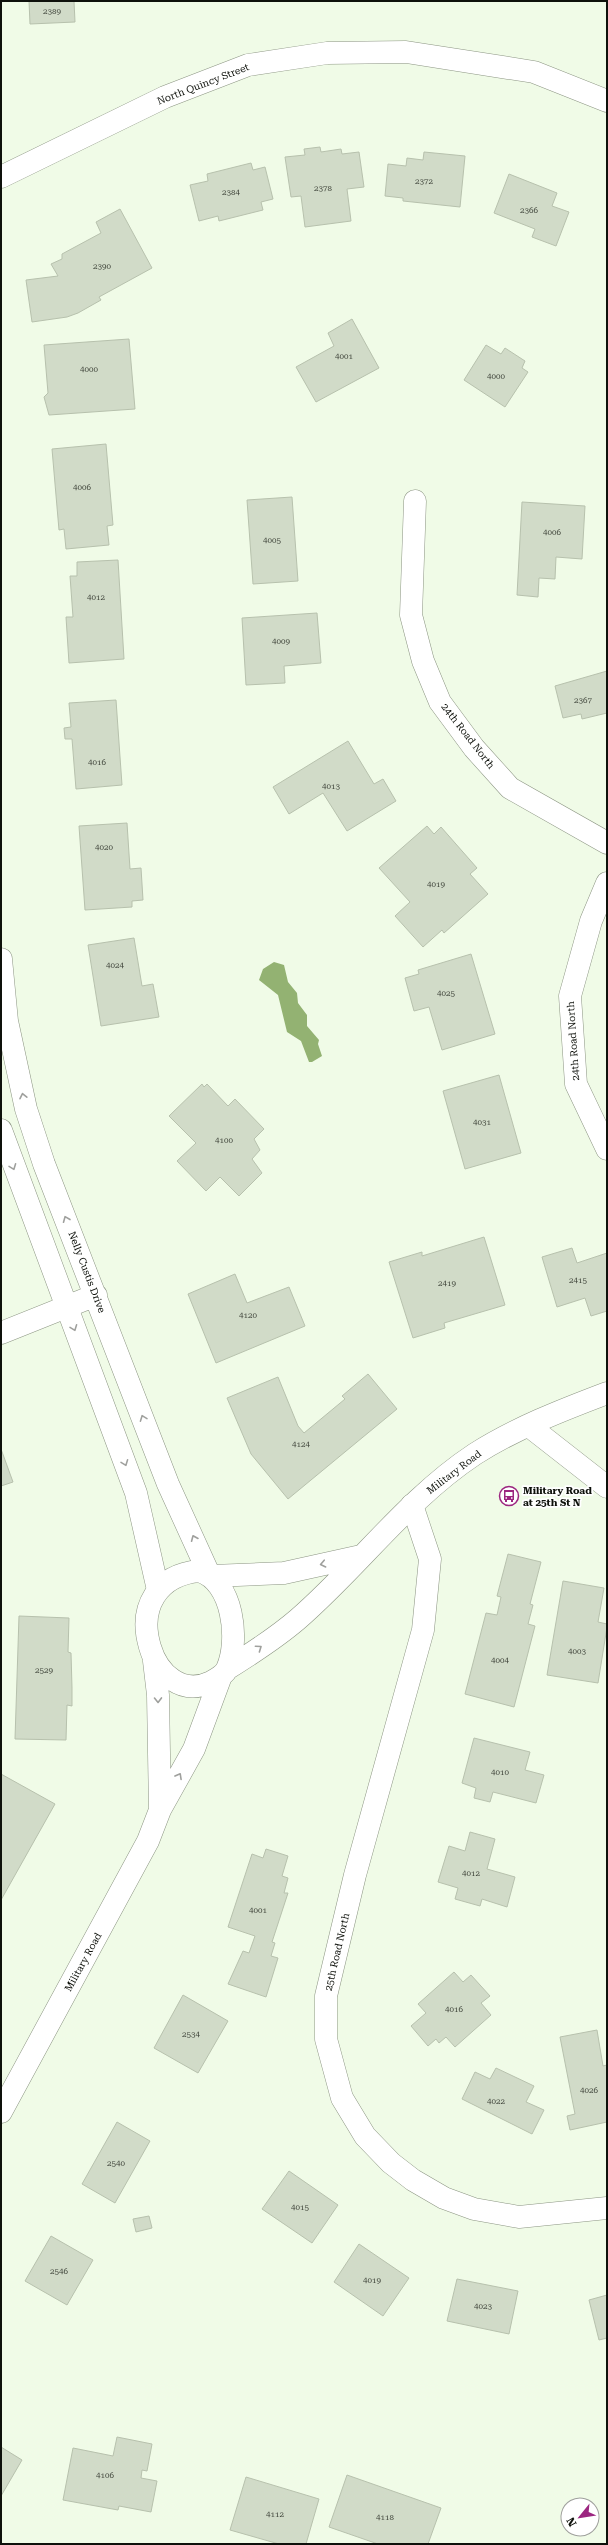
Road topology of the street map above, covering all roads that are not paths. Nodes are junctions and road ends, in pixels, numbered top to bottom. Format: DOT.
graph roads {
  1 [pos="607,101"];
  2 [pos="1,177"];
  3 [pos="415,501"];
  4 [pos="607,843"];
  5 [pos="607,883"];
  6 [pos="1,959"];
  7 [pos="4,1021"];
  8 [pos="1,1130"];
  9 [pos="607,1150"];
  10 [pos="96,1295"];
  11 [pos="65,1307"];
  12 [pos="1,1333"];
  13 [pos="607,1394"];
  14 [pos="528,1426"];
  15 [pos="607,1487"];
  16 [pos="412,1505"];
  17 [pos="361,1556"];
  18 [pos="210,1575"];
  19 [pos="158,1590"];
  20 [pos="154,1661"];
  21 [pos="224,1673"];
  22 [pos="160,1810"];
  23 [pos="1,2112"];
  24 [pos="607,2208"];
  1 -- 2 [label="street, North Quincy Street"];
  3 -- 4 [label="street, 24th Road North"];
  5 -- 9 [label="street, 24th Road North"];
  6 -- 7 [label="street, Nelly Custis Drive"];
  10 -- 7 [label="street, Nelly Custis Drive, one-way"];
  8 -- 11 [label="street, one-way"];
  10 -- 11 [label="street"];
  18 -- 10 [label="street, Nelly Custis Drive, one-way"];
  11 -- 12 [label="street"];
  11 -- 19 [label="street, one-way"];
  13 -- 14 [label="street, Military Road"];
  14 -- 15 [label="street"];
  14 -- 16 [label="street, Military Road"];
  16 -- 17 [label="street, Military Road"];
  16 -- 24 [label="street, 25th Road North"];
  17 -- 18 [label="street, one-way"];
  21 -- 17 [label="street, Military Road, one-way"];
  18 -- 19 [label="street"];
  18 -- 21 [label="street"];
  19 -- 20 [label="street"];
  20 -- 21 [label="street"];
  20 -- 22 [label="street, Military Road, one-way"];
  22 -- 21 [label="street, Military Road, one-way"];
  22 -- 23 [label="street, Military Road"];
}
